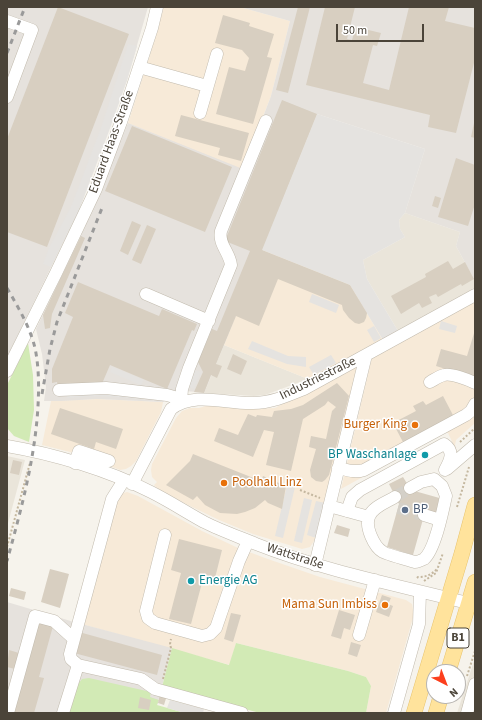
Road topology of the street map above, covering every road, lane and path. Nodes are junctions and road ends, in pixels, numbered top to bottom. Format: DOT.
graph roads {
  1 [pos="157,7"];
  2 [pos="7,21"];
  3 [pos="217,54"];
  4 [pos="139,67"];
  5 [pos="207,86"];
  6 [pos="7,97"];
  7 [pos="200,113"];
  8 [pos="266,121"];
  9 [pos="146,294"];
  10 [pos="475,295"];
  11 [pos="208,321"];
  12 [pos="11,355"];
  13 [pos="366,355"];
  14 [pos="7,371"];
  15 [pos="430,382"];
  16 [pos="475,383"];
  17 [pos="59,390"];
  18 [pos="181,402"];
  19 [pos="475,404"];
  20 [pos="475,445"];
  21 [pos="7,446"];
  22 [pos="34,450"];
  23 [pos="109,461"];
  24 [pos="75,463"];
  25 [pos="338,468"];
  26 [pos="445,470"];
  27 [pos="434,479"];
  28 [pos="128,482"];
  29 [pos="410,488"];
  30 [pos="300,490"];
  31 [pos="397,502"];
  32 [pos="330,504"];
  33 [pos="475,505"];
  34 [pos="347,511"];
  35 [pos="424,515"];
  36 [pos="369,517"];
  37 [pos="440,520"];
  38 [pos="165,535"];
  39 [pos="248,541"];
  40 [pos="7,547"];
  41 [pos="441,561"];
  42 [pos="315,564"];
  43 [pos="375,580"];
  44 [pos="475,582"];
  45 [pos="420,592"];
  46 [pos="449,598"];
  47 [pos="471,604"];
  48 [pos="358,635"];
  49 [pos="74,639"];
  50 [pos="171,648"];
  51 [pos="451,664"];
  52 [pos="78,665"];
  53 [pos="475,684"];
  54 [pos="160,690"];
  55 [pos="8,713"];
  56 [pos="63,713"];
  57 [pos="242,713"];
  58 [pos="394,713"];
  59 [pos="414,713"];
  60 [pos="467,713"];
  1 -- 4 [label="street, Eduard Haas-Straße"];
  2 -- 6 [label="street"];
  3 -- 5 [label="street"];
  4 -- 5 [label="street"];
  4 -- 12 [label="street, Eduard Haas-Straße"];
  5 -- 7 [label="street"];
  8 -- 11 [label="street"];
  9 -- 11 [label="street"];
  10 -- 13 [label="street, Industriestraße"];
  11 -- 18 [label="street"];
  12 -- 14 [label="street, Eduard Haas-Straße"];
  13 -- 18 [label="street, Industriestraße"];
  13 -- 25 [label="street"];
  15 -- 16 [label="street"];
  17 -- 18 [label="street"];
  18 -- 28 [label="street"];
  19 -- 25 [label="street"];
  20 -- 26 [label="street"];
  21 -- 22 [label="street"];
  22 -- 24 [label="street"];
  22 -- 40 [label="path"];
  23 -- 24 [label="street"];
  24 -- 28 [label="street"];
  25 -- 32 [label="street"];
  26 -- 27 [label="street"];
  26 -- 34 [label="street"];
  27 -- 29 [label="street"];
  27 -- 37 [label="street"];
  28 -- 39 [label="street, Wattstraße"];
  28 -- 49 [label="street"];
  30 -- 32 [label="path"];
  31 -- 36 [label="street"];
  32 -- 34 [label="street"];
  32 -- 42 [label="street"];
  33 -- 46 [label="main road, B1"];
  34 -- 36 [label="street"];
  35 -- 37 [label="street"];
  36 -- 37 [label="street"];
  38 -- 39 [label="street"];
  39 -- 42 [label="street, Wattstraße"];
  41 -- 45 [label="path"];
  42 -- 43 [label="street, Wattstraße"];
  43 -- 45 [label="street, Wattstraße"];
  43 -- 48 [label="street"];
  44 -- 47 [label="main road, B1"];
  45 -- 46 [label="street, Wattstraße"];
  45 -- 58 [label="street"];
  46 -- 47 [label="street, Wattstraße"];
  46 -- 59 [label="main road, B1"];
  47 -- 51 [label="main road, B1"];
  49 -- 52 [label="street"];
  49 -- 55 [label="street"];
  50 -- 54 [label="path"];
  52 -- 54 [label="street"];
  52 -- 56 [label="street"];
  53 -- 60 [label="street"];
  54 -- 57 [label="street"];
}
